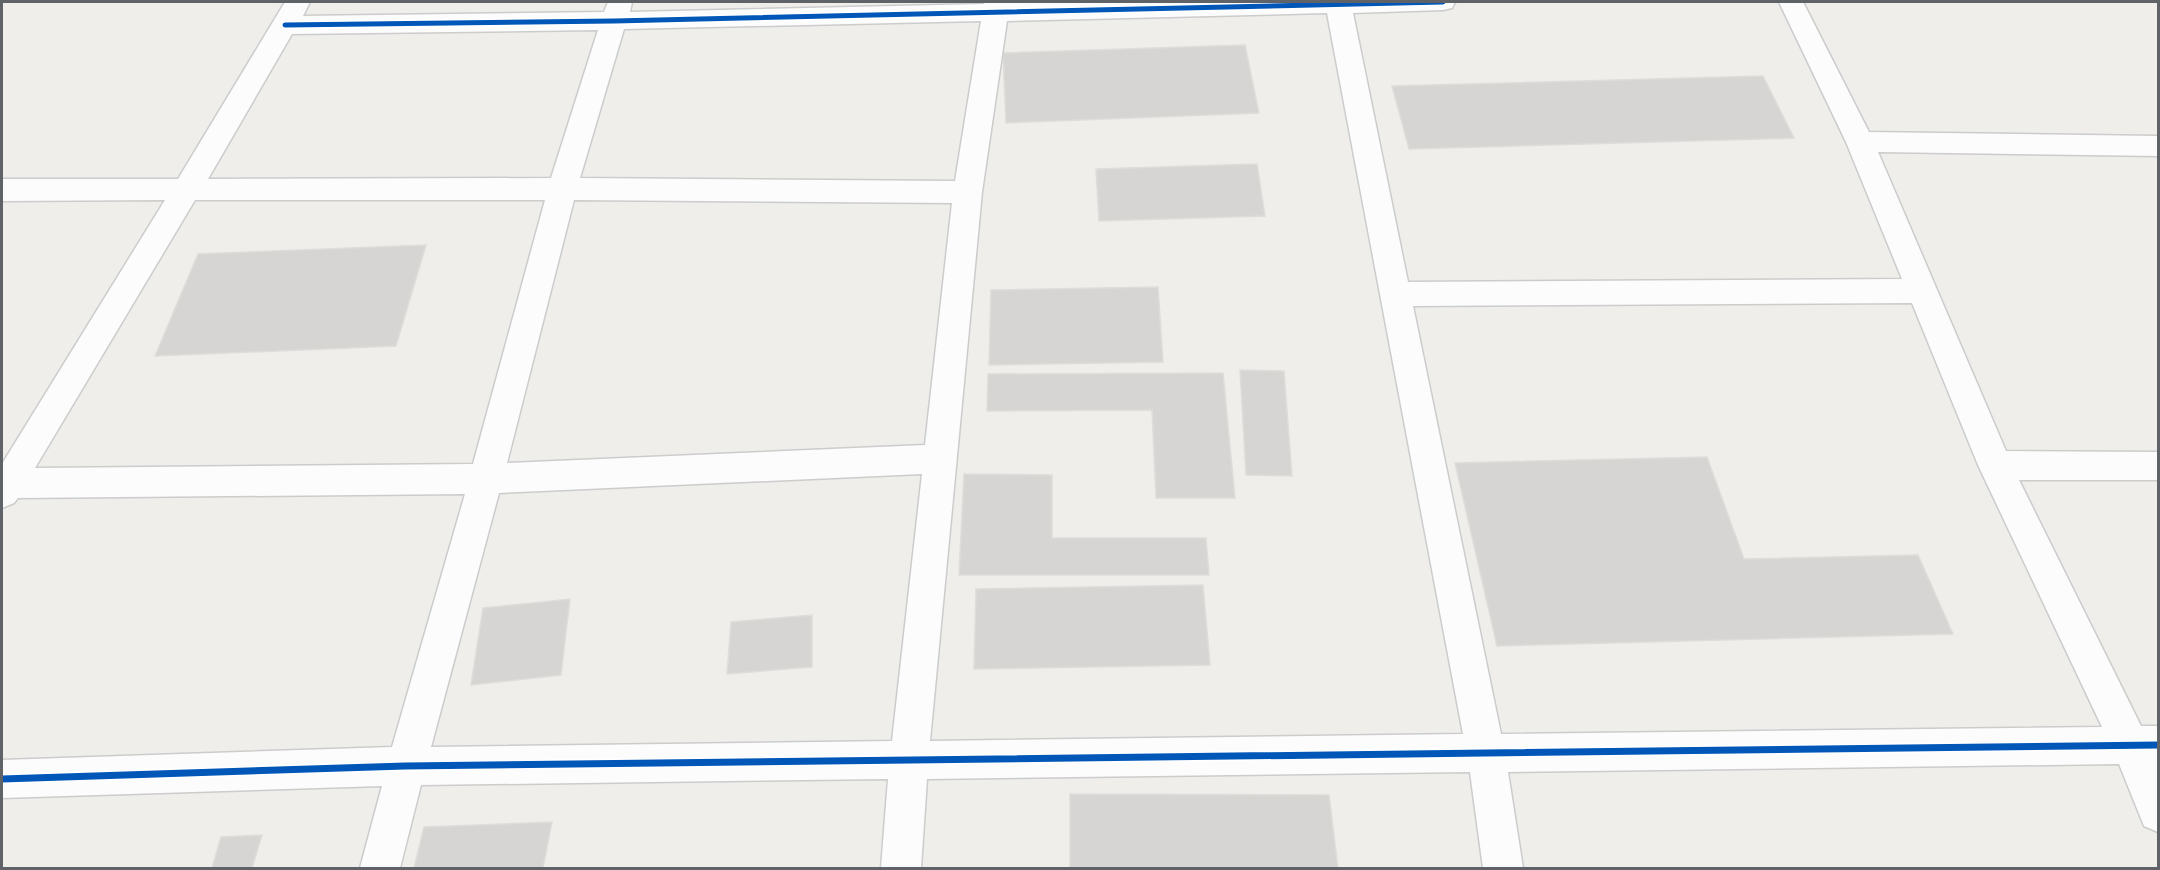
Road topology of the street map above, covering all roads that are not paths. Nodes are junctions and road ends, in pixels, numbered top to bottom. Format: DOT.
graph roads {
  1 [pos="1443,2"];
  2 [pos="1791,2"];
  3 [pos="1338,3"];
  4 [pos="997,6"];
  5 [pos="617,11"];
  6 [pos="291,13"];
  7 [pos="1860,142"];
  8 [pos="2158,146"];
  9 [pos="562,189"];
  10 [pos="2,190"];
  11 [pos="186,191"];
  12 [pos="968,192"];
  13 [pos="1922,291"];
  14 [pos="1395,294"];
  15 [pos="940,459"];
  16 [pos="1995,465"];
  17 [pos="2158,466"];
  18 [pos="486,479"];
  19 [pos="4,488"];
  20 [pos="2144,745"];
  21 [pos="1486,752"];
  22 [pos="909,761"];
  23 [pos="405,766"];
  24 [pos="2,779"];
  25 [pos="2158,812"];
  26 [pos="380,868"];
  27 [pos="901,868"];
  28 [pos="1503,868"];
  1 -- 3 [label="street"];
  2 -- 7 [label="street"];
  3 -- 4 [label="street"];
  3 -- 14 [label="street"];
  4 -- 5 [label="street"];
  4 -- 12 [label="street"];
  5 -- 6 [label="street"];
  5 -- 9 [label="street"];
  6 -- 11 [label="street"];
  7 -- 8 [label="street"];
  7 -- 13 [label="street"];
  9 -- 11 [label="street"];
  9 -- 12 [label="street"];
  9 -- 18 [label="street"];
  10 -- 11 [label="street"];
  11 -- 19 [label="street"];
  12 -- 15 [label="street"];
  13 -- 14 [label="street"];
  13 -- 16 [label="street"];
  14 -- 21 [label="street"];
  15 -- 18 [label="street"];
  15 -- 22 [label="street"];
  16 -- 17 [label="street"];
  16 -- 20 [label="street"];
  18 -- 19 [label="street"];
  18 -- 23 [label="street"];
  20 -- 21 [label="street"];
  20 -- 25 [label="street"];
  21 -- 22 [label="street"];
  21 -- 28 [label="street"];
  22 -- 23 [label="street"];
  22 -- 27 [label="street"];
  23 -- 24 [label="street"];
  23 -- 26 [label="street"];
}
